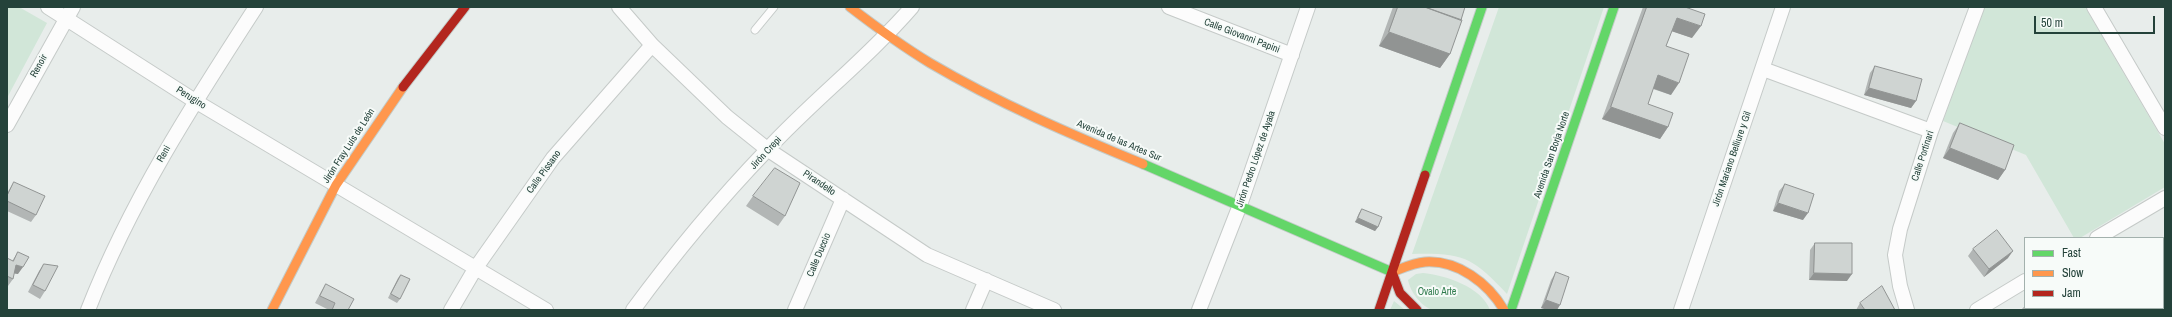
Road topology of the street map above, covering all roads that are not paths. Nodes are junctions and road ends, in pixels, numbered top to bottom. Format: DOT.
graph roads {
  1 [pos="48,7"];
  2 [pos="256,7"];
  3 [pos="465,7"];
  4 [pos="619,7"];
  5 [pos="774,7"];
  6 [pos="850,7"];
  7 [pos="912,7"];
  8 [pos="1169,7"];
  9 [pos="1308,7"];
  10 [pos="1482,7"];
  11 [pos="1614,7"];
  12 [pos="1783,7"];
  13 [pos="1977,7"];
  14 [pos="2094,7"];
  15 [pos="70,12"];
  16 [pos="754,30"];
  17 [pos="888,35"];
  18 [pos="652,45"];
  19 [pos="1292,55"];
  20 [pos="1763,69"];
  21 [pos="195,101"];
  22 [pos="7,126"];
  23 [pos="2165,128"];
  24 [pos="1931,131"];
  25 [pos="767,149"];
  26 [pos="336,184"];
  27 [pos="2165,198"];
  28 [pos="843,199"];
  29 [pos="1240,205"];
  30 [pos="2099,237"];
  31 [pos="475,269"];
  32 [pos="1392,272"];
  33 [pos="986,280"];
  34 [pos="2024,283"];
  35 [pos="88,310"];
  36 [pos="272,310"];
  37 [pos="451,310"];
  38 [pos="546,310"];
  39 [pos="633,310"];
  40 [pos="795,310"];
  41 [pos="973,310"];
  42 [pos="1054,310"];
  43 [pos="1199,310"];
  44 [pos="1379,310"];
  45 [pos="1417,310"];
  46 [pos="1504,310"];
  47 [pos="1511,310"];
  48 [pos="1681,310"];
  49 [pos="1907,310"];
  50 [pos="1977,310"];
  1 -- 15 [label="street, Perugino"];
  2 -- 21 [label="street, Reni"];
  3 -- 26 [label="street, Jirón Fray Luís de León"];
  4 -- 18 [label="street, Pirandello"];
  5 -- 16 [label="lane"];
  6 -- 17 [label="street, Avenida de las Artes Sur"];
  7 -- 17 [label="street, Jirón Crepi"];
  8 -- 19 [label="street, Calle Giovanni Papini"];
  9 -- 19 [label="street, Jirón Pedro López de Ayala"];
  10 -- 32 [label="street"];
  11 -- 47 [label="street, Avenida San Borja Norte"];
  12 -- 20 [label="street, Jirón Mariano Belliure y Gil"];
  13 -- 24 [label="street, Calle Portinari"];
  14 -- 23 [label="street"];
  15 -- 21 [label="street, Perugino"];
  15 -- 22 [label="street, Renoir"];
  17 -- 25 [label="street, Jirón Crepi"];
  17 -- 29 [label="street, Avenida de las Artes Sur"];
  18 -- 25 [label="street, Pirandello"];
  18 -- 31 [label="street, Calle Pissano"];
  19 -- 29 [label="street, Jirón Pedro López de Ayala"];
  20 -- 24 [label="street"];
  20 -- 48 [label="street, Jirón Mariano Belliure y Gil"];
  21 -- 26 [label="street, Perugino"];
  21 -- 35 [label="street, Reni"];
  24 -- 49 [label="street, Calle Portinari"];
  25 -- 28 [label="street, Pirandello"];
  25 -- 39 [label="street, Jirón Crepi"];
  26 -- 31 [label="street, Perugino"];
  26 -- 36 [label="street, Jirón Fray Luís de León"];
  27 -- 30 [label="street"];
  28 -- 33 [label="street, Pirandello"];
  28 -- 40 [label="street, Calle Duccio"];
  29 -- 32 [label="street, Avenida de las Artes Sur"];
  29 -- 43 [label="street, Jirón Pedro López de Ayala"];
  31 -- 37 [label="street, Calle Pissano"];
  31 -- 38 [label="street, Perugino"];
  32 -- 44 [label="street"];
  32 -- 45 [label="street"];
  32 -- 46 [label="street"];
  33 -- 41 [label="street"];
  33 -- 42 [label="street, Pirandello"];
  34 -- 50 [label="street"];
}
